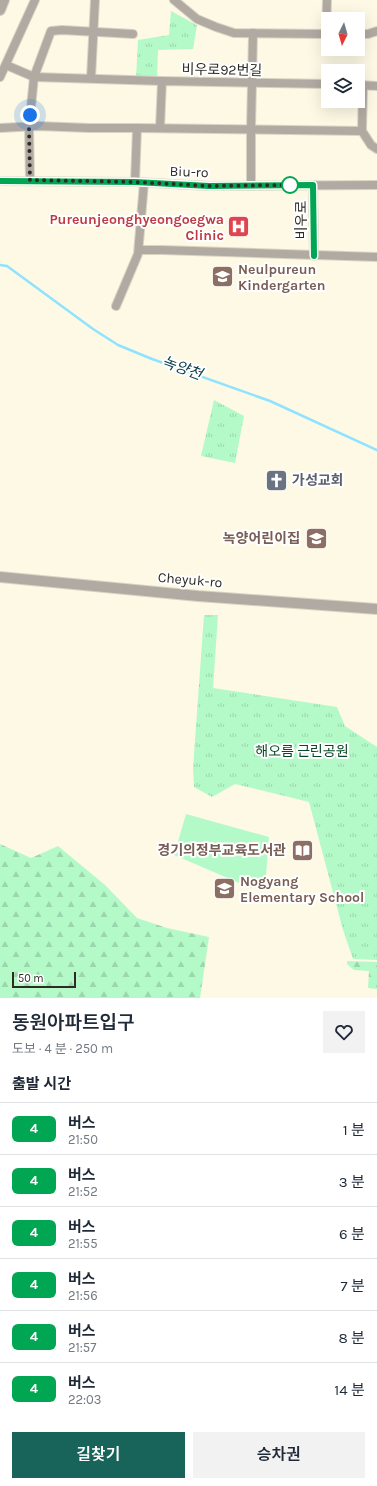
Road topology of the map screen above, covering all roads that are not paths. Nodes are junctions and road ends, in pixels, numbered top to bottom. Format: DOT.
graph roads {
  1 [pos="4,0"];
  2 [pos="35,0"];
  3 [pos="95,0"];
  4 [pos="175,0"];
  5 [pos="327,0"];
  6 [pos="0,10"];
  7 [pos="327,12"];
  8 [pos="94,32"];
  9 [pos="377,32"];
  10 [pos="253,33"];
  11 [pos="133,34"];
  12 [pos="321,34"];
  13 [pos="365,34"];
  14 [pos="6,65"];
  15 [pos="0,77"];
  16 [pos="34,77"];
  17 [pos="91,78"];
  18 [pos="162,81"];
  19 [pos="252,83"];
  20 [pos="321,84"];
  21 [pos="365,85"];
  22 [pos="377,86"];
  23 [pos="362,108"];
  24 [pos="29,127"];
  25 [pos="0,128"];
  26 [pos="137,128"];
  27 [pos="160,128"];
  28 [pos="251,129"];
  29 [pos="362,130"];
  30 [pos="377,149"];
  31 [pos="30,180"];
  32 [pos="0,181"];
  33 [pos="135,182"];
  34 [pos="144,183"];
  35 [pos="251,185"];
  36 [pos="313,185"];
  37 [pos="377,185"];
  38 [pos="139,248"];
  39 [pos="314,256"];
  40 [pos="377,257"];
  41 [pos="116,306"];
  42 [pos="0,577"];
  43 [pos="377,609"];
  1 -- 6 [label="street"];
  2 -- 14 [label="street"];
  3 -- 8 [label="street"];
  4 -- 10 [label="street"];
  5 -- 7 [label="street"];
  8 -- 11 [label="street"];
  8 -- 16 [label="street"];
  8 -- 17 [label="street"];
  9 -- 13 [label="street"];
  10 -- 12 [label="street"];
  10 -- 19 [label="street"];
  14 -- 15 [label="street"];
  14 -- 16 [label="street"];
  16 -- 17 [label="street"];
  16 -- 24 [label="street"];
  17 -- 18 [label="street"];
  18 -- 19 [label="street, 비우로92번길"];
  18 -- 27 [label="street, 비우로92번길"];
  19 -- 20 [label="street, 비우로92번길"];
  19 -- 28 [label="street"];
  21 -- 22 [label="street"];
  23 -- 29 [label="street"];
  24 -- 25 [label="street"];
  24 -- 26 [label="street"];
  24 -- 31 [label="street"];
  26 -- 27 [label="street"];
  26 -- 33 [label="street"];
  27 -- 28 [label="street"];
  28 -- 29 [label="street"];
  28 -- 35 [label="street"];
  29 -- 30 [label="street"];
  31 -- 32 [label="street, Biu-ro"];
  31 -- 33 [label="street, Biu-ro"];
  33 -- 34 [label="street, Biu-ro"];
  34 -- 35 [label="street, Biu-ro"];
  34 -- 38 [label="street"];
  35 -- 36 [label="street, Biu-ro"];
  36 -- 37 [label="street, Biu-ro"];
  36 -- 39 [label="street, 비우로"];
  38 -- 39 [label="street"];
  38 -- 41 [label="street"];
  39 -- 40 [label="street"];
  42 -- 43 [label="street, Cheyuk-ro"];
}
